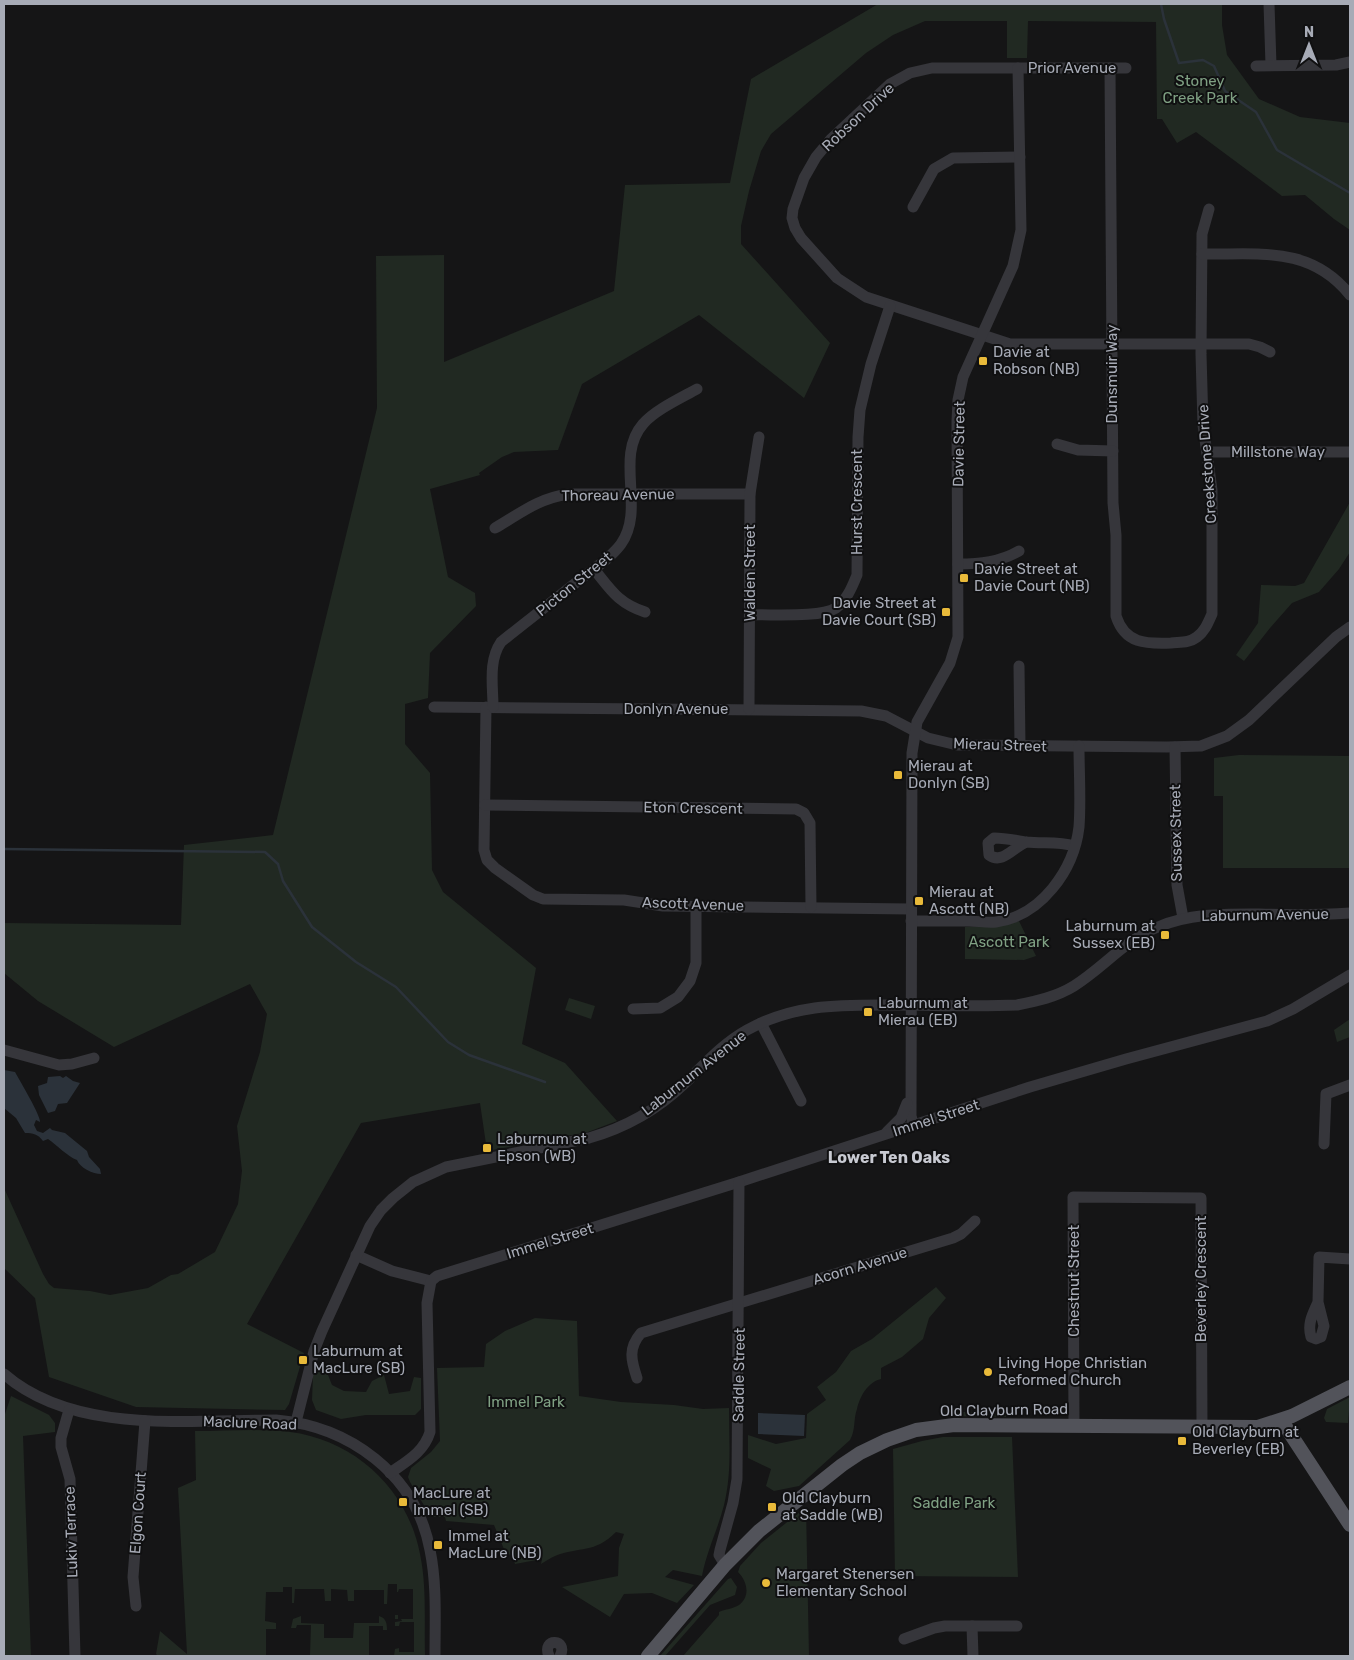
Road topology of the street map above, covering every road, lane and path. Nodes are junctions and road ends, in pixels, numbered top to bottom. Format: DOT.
graph roads {
  1 [pos="1269,4"];
  2 [pos="1350,62"];
  3 [pos="1256,66"];
  4 [pos="1271,66"];
  5 [pos="1018,68"];
  6 [pos="1110,68"];
  7 [pos="1126,68"];
  8 [pos="1020,157"];
  9 [pos="913,207"];
  10 [pos="1209,209"];
  11 [pos="1202,254"];
  12 [pos="1350,295"];
  13 [pos="890,306"];
  14 [pos="982,336"];
  15 [pos="1112,345"];
  16 [pos="1201,345"];
  17 [pos="1270,352"];
  18 [pos="697,389"];
  19 [pos="759,438"];
  20 [pos="1057,444"];
  21 [pos="1113,451"];
  22 [pos="1206,452"];
  23 [pos="1350,452"];
  24 [pos="631,494"];
  25 [pos="750,494"];
  26 [pos="495,528"];
  27 [pos="1019,551"];
  28 [pos="958,564"];
  29 [pos="594,569"];
  30 [pos="645,612"];
  31 [pos="750,614"];
  32 [pos="1350,627"];
  33 [pos="1167,643"];
  34 [pos="1019,666"];
  35 [pos="434,707"];
  36 [pos="489,707"];
  37 [pos="749,709"];
  38 [pos="914,731"];
  39 [pos="1020,746"];
  40 [pos="1079,746"];
  41 [pos="1175,748"];
  42 [pos="485,805"];
  43 [pos="1019,843"];
  44 [pos="1074,846"];
  45 [pos="487,860"];
  46 [pos="696,906"];
  47 [pos="811,907"];
  48 [pos="1350,913"];
  49 [pos="912,915"];
  50 [pos="1183,918"];
  51 [pos="1350,975"];
  52 [pos="911,1005"];
  53 [pos="633,1009"];
  54 [pos="761,1023"];
  55 [pos="4,1050"];
  56 [pos="94,1058"];
  57 [pos="910,1084"];
  58 [pos="1350,1086"];
  59 [pos="801,1101"];
  60 [pos="914,1126"];
  61 [pos="884,1135"];
  62 [pos="1324,1144"];
  63 [pos="739,1182"];
  64 [pos="1073,1197"];
  65 [pos="975,1221"];
  66 [pos="356,1255"];
  67 [pos="1350,1259"];
  68 [pos="431,1281"];
  69 [pos="1318,1302"];
  70 [pos="739,1303"];
  71 [pos="4,1374"];
  72 [pos="637,1378"];
  73 [pos="1350,1387"];
  74 [pos="69,1410"];
  75 [pos="144,1421"];
  76 [pos="1282,1421"];
  77 [pos="296,1422"];
  78 [pos="1074,1426"];
  79 [pos="1202,1428"];
  80 [pos="390,1473"];
  81 [pos="1350,1525"];
  82 [pos="725,1565"];
  83 [pos="136,1606"];
  84 [pos="972,1626"];
  85 [pos="1017,1626"];
  86 [pos="904,1638"];
  87 [pos="75,1656"];
  88 [pos="436,1656"];
  89 [pos="549,1656"];
  90 [pos="560,1656"];
  91 [pos="648,1656"];
  92 [pos="973,1656"];
  1 -- 4 [label="street"];
  2 -- 4 [label="street"];
  3 -- 4 [label="street"];
  5 -- 6 [label="street, Prior Avenue"];
  5 -- 8 [label="street, Davie Street"];
  5 -- 13 [label="street, Robson Drive"];
  6 -- 7 [label="street, Prior Avenue"];
  6 -- 15 [label="street, Dunsmuir Way"];
  8 -- 9 [label="street"];
  8 -- 14 [label="street, Davie Street"];
  10 -- 11 [label="street, Creekstone Drive"];
  11 -- 12 [label="street"];
  11 -- 16 [label="street, Creekstone Drive"];
  13 -- 14 [label="street, Robson Drive"];
  13 -- 31 [label="street, Hurst Crescent"];
  14 -- 15 [label="street, Robson Drive"];
  14 -- 28 [label="street, Davie Street"];
  15 -- 16 [label="street, Robson Drive"];
  15 -- 21 [label="street, Dunsmuir Way"];
  16 -- 17 [label="street, Robson Drive"];
  16 -- 22 [label="street, Creekstone Drive"];
  18 -- 24 [label="street, Picton Street"];
  19 -- 25 [label="street, Walden Street"];
  20 -- 21 [label="street"];
  21 -- 33 [label="street, Dunsmuir Way"];
  22 -- 23 [label="street, Millstone Way"];
  22 -- 33 [label="street, Creekstone Drive"];
  24 -- 25 [label="street, Thoreau Avenue"];
  24 -- 26 [label="street, Thoreau Avenue"];
  24 -- 29 [label="street, Picton Street"];
  25 -- 31 [label="street, Walden Street"];
  27 -- 28 [label="street"];
  28 -- 38 [label="street, Davie Street"];
  29 -- 30 [label="street"];
  29 -- 36 [label="street, Picton Street"];
  31 -- 37 [label="street, Walden Street"];
  32 -- 41 [label="street, Mierau Street"];
  34 -- 39 [label="street"];
  35 -- 36 [label="street, Donlyn Avenue"];
  36 -- 37 [label="street, Donlyn Avenue"];
  36 -- 42 [label="street, Picton Street"];
  37 -- 38 [label="street, Donlyn Avenue"];
  38 -- 39 [label="street, Mierau Street"];
  38 -- 49 [label="street"];
  39 -- 40 [label="street, Mierau Street"];
  40 -- 41 [label="street, Mierau Street"];
  40 -- 44 [label="street, Ascott Avenue"];
  41 -- 50 [label="street, Sussex Street"];
  42 -- 45 [label="street, Picton Street"];
  42 -- 47 [label="street, Eton Crescent"];
  43 -- 44 [label="street"];
  44 -- 49 [label="street, Ascott Avenue"];
  45 -- 46 [label="street, Ascott Avenue"];
  46 -- 47 [label="street, Ascott Avenue"];
  46 -- 53 [label="street"];
  47 -- 49 [label="street, Ascott Avenue"];
  48 -- 50 [label="street, Laburnum Avenue"];
  49 -- 52 [label="street"];
  50 -- 52 [label="street, Laburnum Avenue"];
  51 -- 60 [label="street, Immel Street"];
  52 -- 54 [label="street, Laburnum Avenue"];
  52 -- 57 [label="street"];
  54 -- 59 [label="street"];
  54 -- 66 [label="street, Laburnum Avenue"];
  55 -- 56 [label="street"];
  57 -- 60 [label="street"];
  57 -- 61 [label="street"];
  58 -- 62 [label="street"];
  60 -- 61 [label="street, Immel Street"];
  61 -- 63 [label="street, Immel Street"];
  63 -- 68 [label="street, Immel Street"];
  63 -- 70 [label="street, Saddle Street"];
  64 -- 78 [label="street, Chestnut Street"];
  64 -- 79 [label="street, Beverley Crescent"];
  65 -- 70 [label="street, Acorn Avenue"];
  66 -- 68 [label="street"];
  66 -- 77 [label="street, Laburnum Avenue"];
  67 -- 69 [label="street"];
  68 -- 80 [label="street"];
  70 -- 72 [label="street, Acorn Avenue"];
  70 -- 82 [label="street, Saddle Street"];
  71 -- 74 [label="street, Maclure Road"];
  73 -- 76 [label="main road, Old Clayburn Road"];
  74 -- 75 [label="street, Maclure Road"];
  74 -- 87 [label="street, Lukiv Terrace"];
  75 -- 77 [label="street, Maclure Road"];
  75 -- 83 [label="street, Elgon Court"];
  76 -- 79 [label="main road, Old Clayburn Road"];
  76 -- 81 [label="main road"];
  77 -- 80 [label="street, Maclure Road"];
  78 -- 79 [label="main road, Old Clayburn Road"];
  78 -- 82 [label="main road, Old Clayburn Road"];
  80 -- 88 [label="street, Maclure Road"];
  82 -- 91 [label="main road, Old Clayburn Road"];
  84 -- 85 [label="street"];
  84 -- 86 [label="street"];
  84 -- 92 [label="street"];
  89 -- 90 [label="street"];
}
